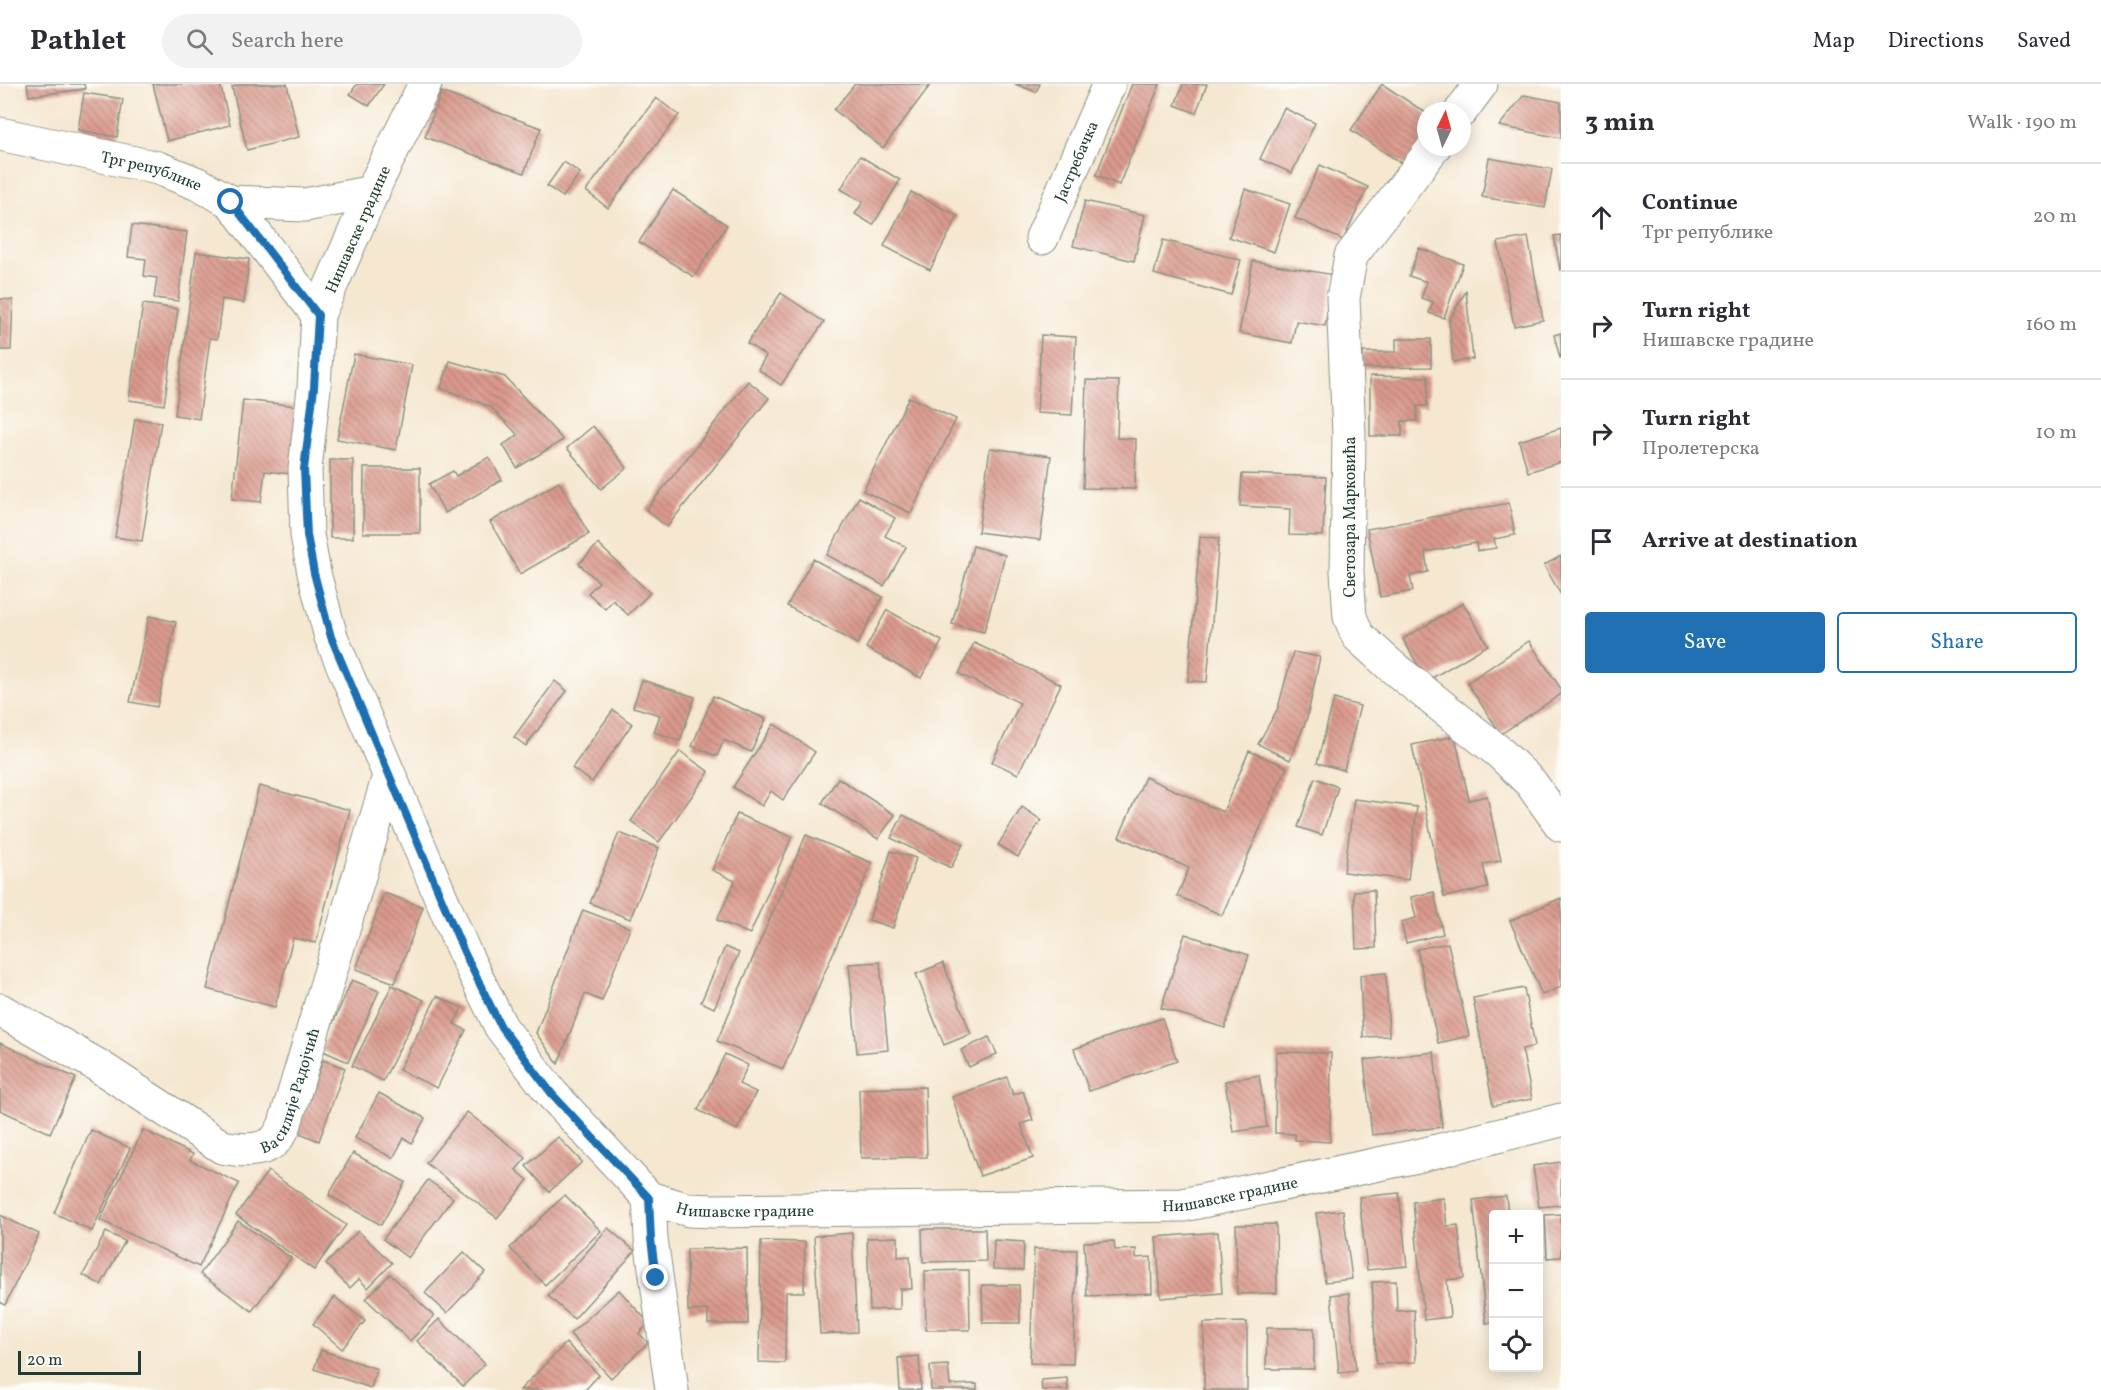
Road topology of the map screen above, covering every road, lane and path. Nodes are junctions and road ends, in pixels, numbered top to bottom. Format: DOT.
graph roads {
  1 [pos="424,84"];
  2 [pos="1109,84"];
  3 [pos="1481,84"];
  4 [pos="1468,102"];
  5 [pos="0,134"];
  6 [pos="1427,156"];
  7 [pos="372,192"];
  8 [pos="231,202"];
  9 [pos="1042,238"];
  10 [pos="318,315"];
  11 [pos="389,776"];
  12 [pos="1561,825"];
  13 [pos="0,1010"];
  14 [pos="1561,1120"];
  15 [pos="649,1198"];
  16 [pos="672,1390"];
  1 -- 7 [label="street, Нишавске градине"];
  2 -- 9 [label="street, Јастребачка"];
  3 -- 4 [label="street"];
  5 -- 8 [label="street, Трг републике"];
  6 -- 12 [label="street, Светозара Марковића"];
  7 -- 8 [label="street"];
  7 -- 10 [label="street, Нишавске градине"];
  8 -- 10 [label="street, Трг републике"];
  10 -- 11 [label="street, Нишавске градине"];
  11 -- 13 [label="street, Василије Радојчић"];
  11 -- 15 [label="street, Нишавске градине"];
  14 -- 15 [label="street, Нишавске градине"];
  15 -- 16 [label="street"];
}
